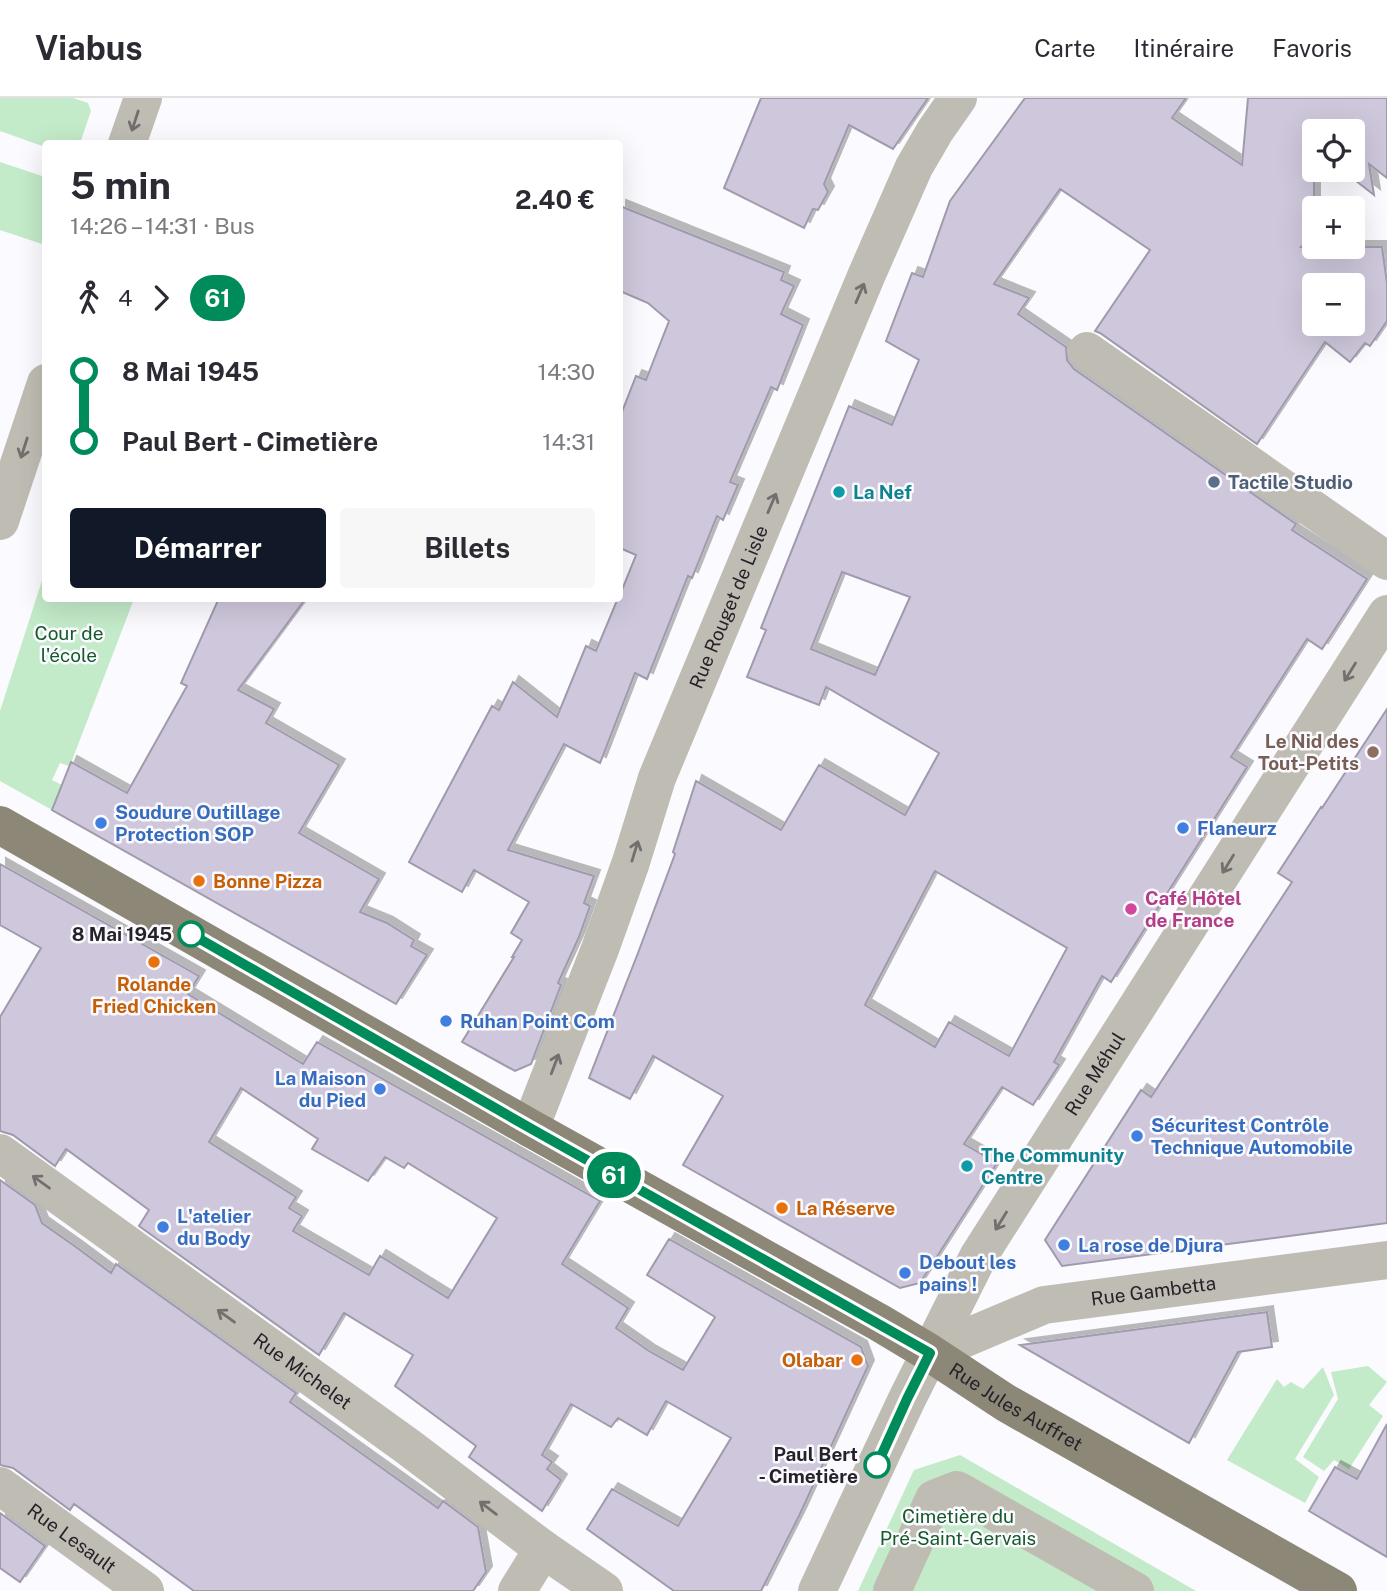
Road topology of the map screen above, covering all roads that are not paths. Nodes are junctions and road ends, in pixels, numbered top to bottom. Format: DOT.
graph roads {
  1 [pos="142,98"];
  2 [pos="958,98"];
  3 [pos="128,140"];
  4 [pos="1087,351"];
  5 [pos="42,395"];
  6 [pos="0,521"];
  7 [pos="1387,561"];
  8 [pos="1387,614"];
  9 [pos="0,825"];
  10 [pos="530,1128"];
  11 [pos="0,1153"];
  12 [pos="1387,1260"];
  13 [pos="930,1353"];
  14 [pos="0,1486"];
  15 [pos="543,1549"];
  16 [pos="145,1591"];
  17 [pos="517,1591"];
  18 [pos="604,1591"];
  19 [pos="817,1591"];
  20 [pos="892,1591"];
  21 [pos="1135,1591"];
  22 [pos="1338,1591"];
  1 -- 3 [label="street, one-way"];
  10 -- 2 [label="street, Rue Rouget de Lisle, one-way"];
  4 -- 7 [label="street"];
  5 -- 6 [label="street, one-way"];
  8 -- 13 [label="street, Rue Méhul, one-way"];
  9 -- 10 [label="main road, Rue Jules Auffret"];
  10 -- 13 [label="main road, Rue Jules Auffret"];
  15 -- 11 [label="street, Rue Michelet, one-way"];
  12 -- 13 [label="street, Rue Gambetta"];
  13 -- 19 [label="street, Rue Méhul"];
  13 -- 22 [label="main road, Rue Jules Auffret"];
  14 -- 16 [label="street, Rue Lesault"];
  15 -- 17 [label="street"];
  15 -- 18 [label="street, Rue Michelet"];
  20 -- 21 [label="street"];
}
